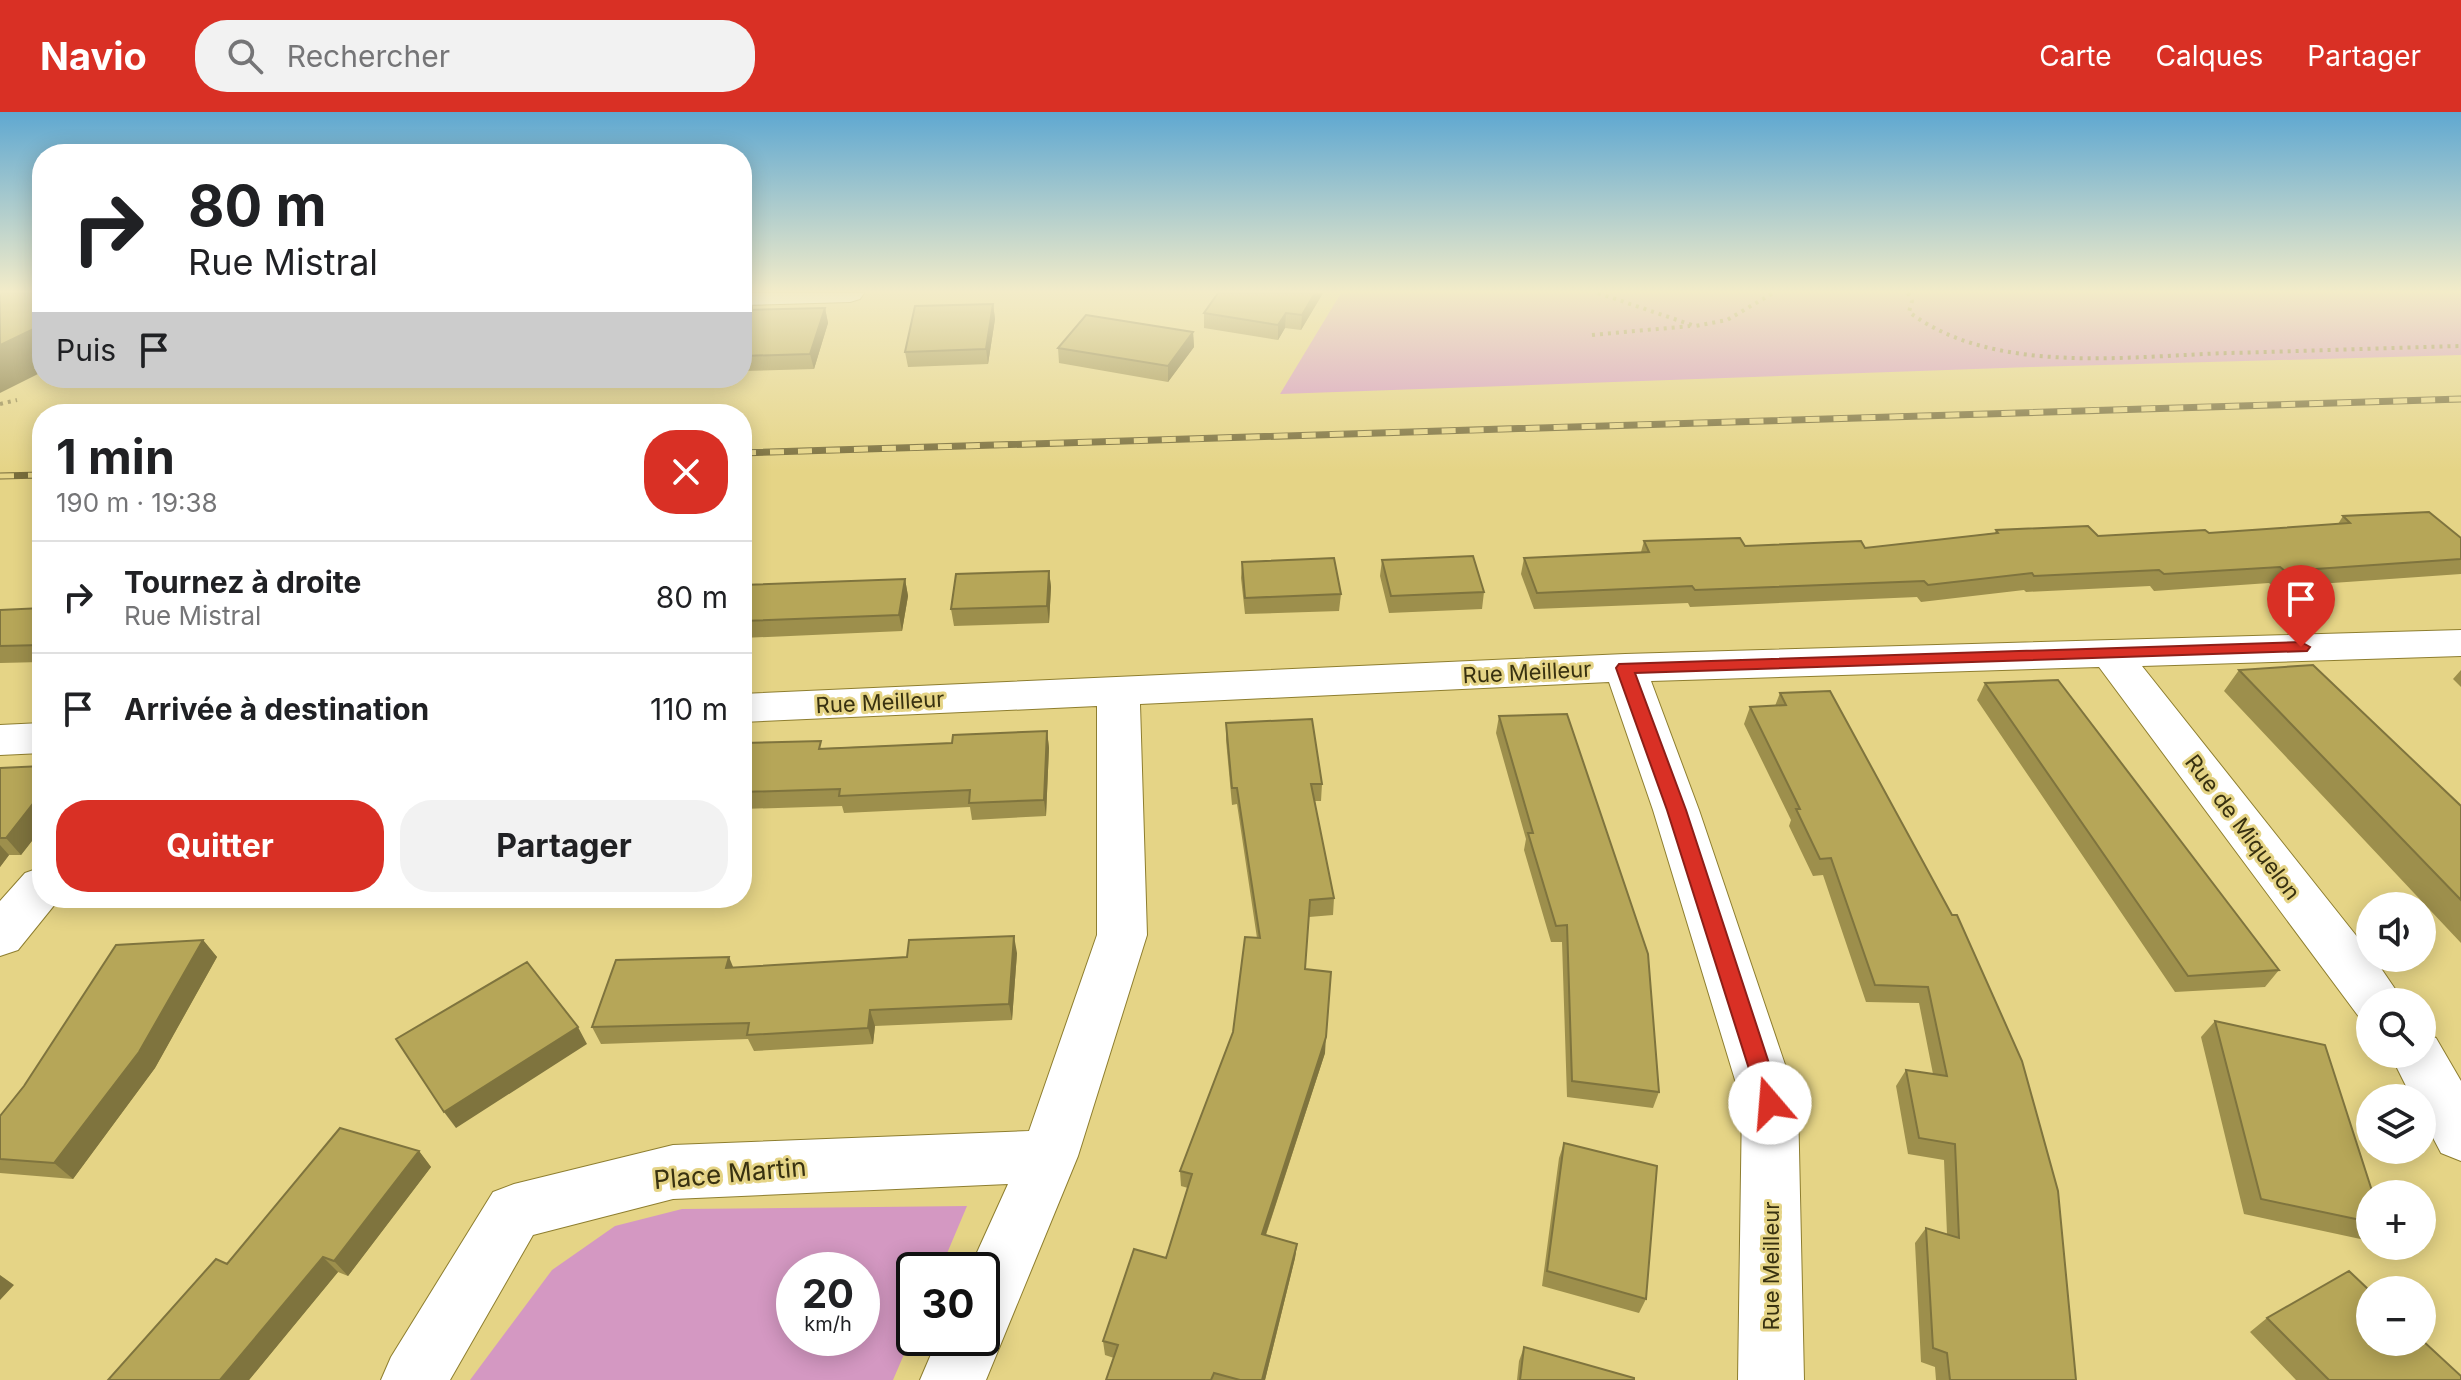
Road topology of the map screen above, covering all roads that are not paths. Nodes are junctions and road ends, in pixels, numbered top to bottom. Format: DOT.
graph roads {
  1 [pos="2461,643"];
  2 [pos="2109,652"];
  3 [pos="1625,668"];
  4 [pos="1118,691"];
  5 [pos="752,708"];
  6 [pos="32,738"];
  7 [pos="0,740"];
  8 [pos="32,898"];
  9 [pos="0,936"];
  10 [pos="2367,988"];
  11 [pos="2425,1068"];
  12 [pos="2461,1135"];
  13 [pos="1049,1156"];
  14 [pos="1000,1271"];
  15 [pos="963,1356"];
  16 [pos="414,1380"];
  17 [pos="953,1380"];
  18 [pos="1771,1380"];
  1 -- 2 [label="street"];
  2 -- 3 [label="street"];
  2 -- 10 [label="street, Rue de Miquelon"];
  3 -- 4 [label="street, Rue Meilleur"];
  3 -- 18 [label="street, Rue Meilleur"];
  4 -- 5 [label="street, Rue Meilleur"];
  4 -- 13 [label="street"];
  6 -- 7 [label="street"];
  8 -- 9 [label="street"];
  11 -- 12 [label="street"];
  13 -- 14 [label="street"];
  13 -- 16 [label="street, Place Martin"];
  15 -- 17 [label="street"];
}
